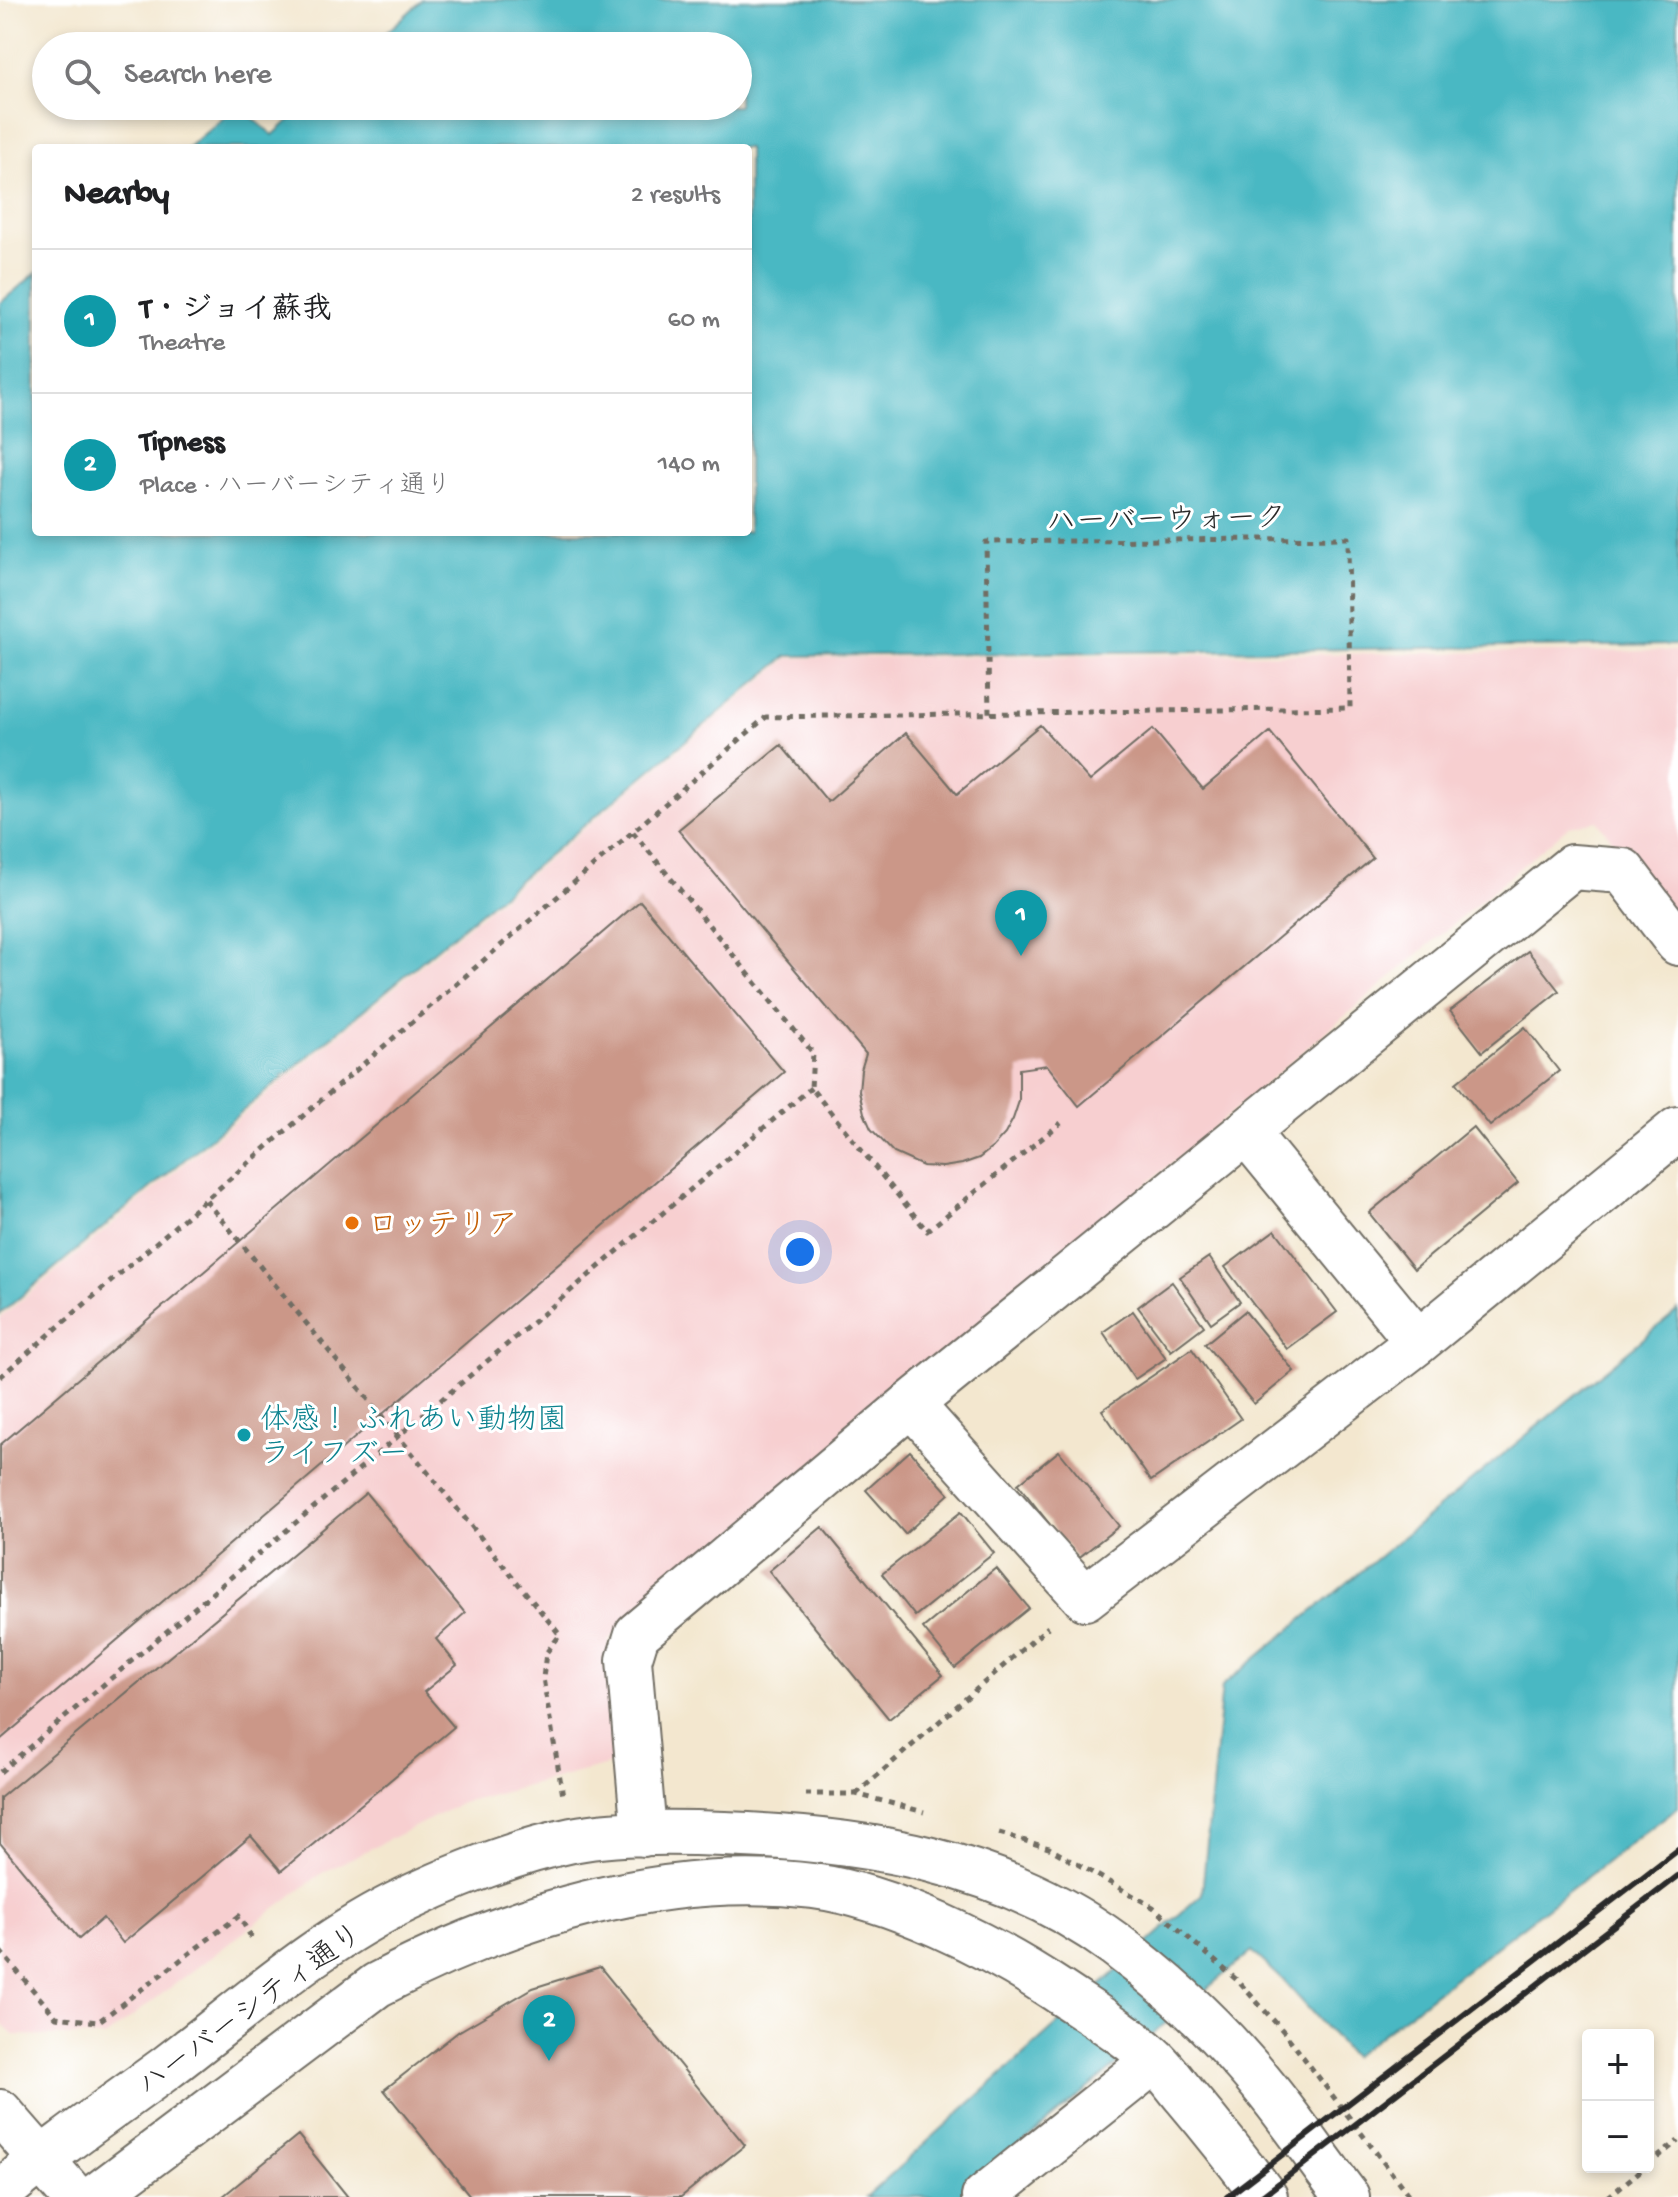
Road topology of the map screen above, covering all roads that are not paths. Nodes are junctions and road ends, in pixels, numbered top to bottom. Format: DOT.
graph roads {
  1 [pos="1678,943"];
  2 [pos="1678,1129"];
  3 [pos="1247,1133"];
  4 [pos="1418,1342"];
  5 [pos="911,1404"];
  6 [pos="644,1834"];
  7 [pos="1155,2060"];
  8 [pos="0,2112"];
  9 [pos="40,2159"];
  10 [pos="0,2193"];
  11 [pos="74,2197"];
  12 [pos="95,2197"];
  13 [pos="984,2197"];
  14 [pos="1265,2197"];
  15 [pos="1347,2197"];
  1 -- 3 [label="street"];
  2 -- 4 [label="street"];
  3 -- 4 [label="street"];
  3 -- 5 [label="street"];
  4 -- 5 [label="street"];
  5 -- 6 [label="street"];
  6 -- 9 [label="street, ハーバーシティ通り"];
  6 -- 15 [label="street, ハーバーシティ通り"];
  7 -- 12 [label="street, ハーバーシティ通り"];
  7 -- 13 [label="street"];
  7 -- 14 [label="street, ハーバーシティ通り"];
  8 -- 9 [label="street"];
  9 -- 10 [label="street, ハーバーシティ通り"];
  9 -- 11 [label="street"];
}
